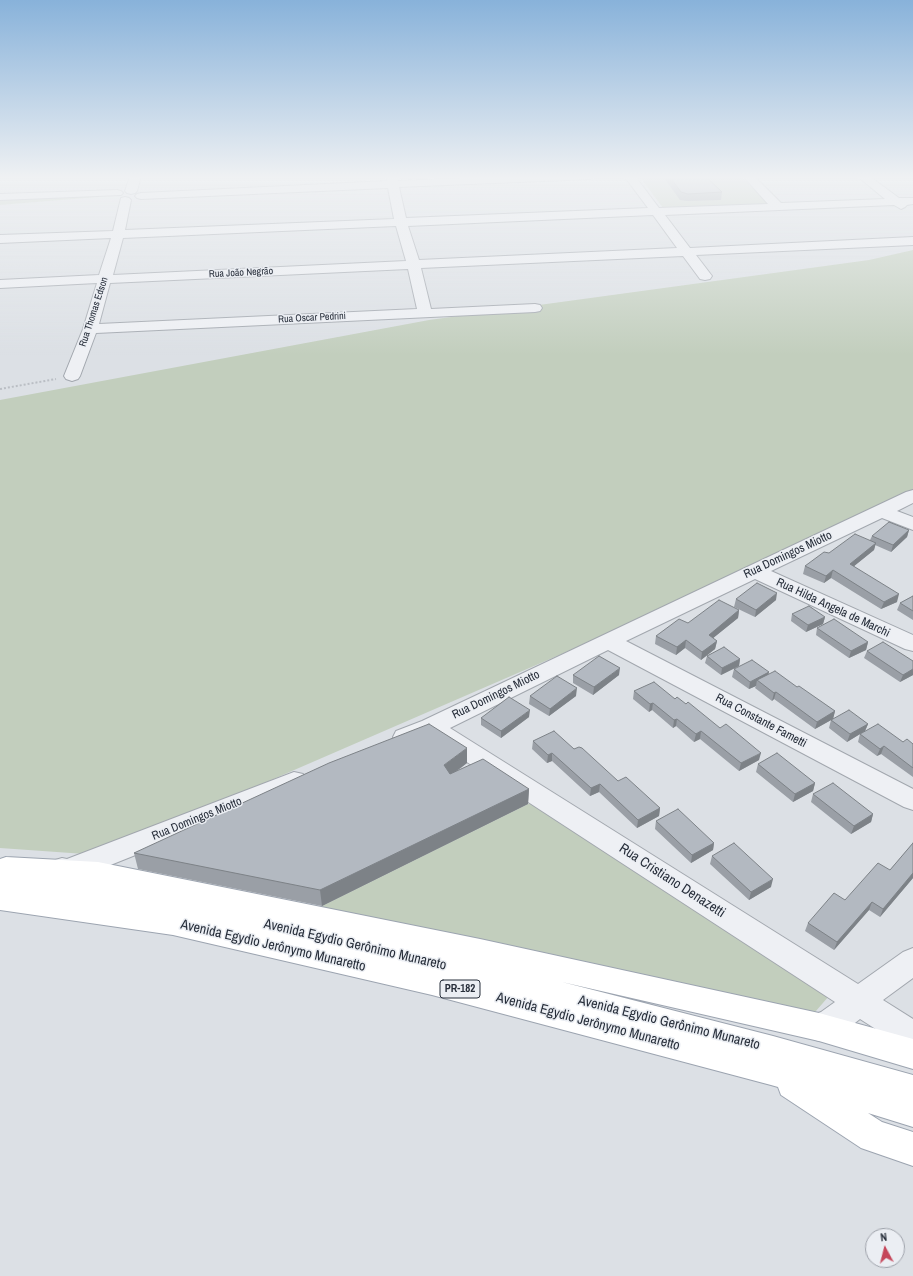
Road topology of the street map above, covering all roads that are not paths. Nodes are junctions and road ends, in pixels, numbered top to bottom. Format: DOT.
graph roads {
  1 [pos="81,236"];
  2 [pos="118,236"];
  3 [pos="405,236"];
  4 [pos="674,236"];
  5 [pos="0,239"];
  6 [pos="913,241"];
  7 [pos="687,252"];
  8 [pos="414,266"];
  9 [pos="704,276"];
  10 [pos="105,280"];
  11 [pos="0,284"];
  12 [pos="535,308"];
  13 [pos="425,313"];
  14 [pos="90,329"];
  15 [pos="72,376"];
  16 [pos="913,496"];
  17 [pos="881,511"];
  18 [pos="913,524"];
  19 [pos="754,571"];
  20 [pos="608,641"];
  21 [pos="913,644"];
  22 [pos="431,727"];
  23 [pos="386,745"];
  24 [pos="312,774"];
  25 [pos="913,800"];
  26 [pos="0,862"];
  27 [pos="0,868"];
  28 [pos="68,870"];
  29 [pos="0,880"];
  30 [pos="0,899"];
  31 [pos="913,961"];
  32 [pos="858,1001"];
  33 [pos="819,1027"];
  34 [pos="913,1036"];
  35 [pos="913,1054"];
  36 [pos="771,1070"];
  37 [pos="913,1090"];
  38 [pos="913,1112"];
  39 [pos="913,1149"];
  1 -- 5 [label="street"];
  2 -- 10 [label="street, Rua Thomas Edson"];
  3 -- 8 [label="street"];
  4 -- 7 [label="street"];
  6 -- 7 [label="street, Rua João Negrão"];
  7 -- 8 [label="street, Rua João Negrão"];
  7 -- 9 [label="street"];
  8 -- 10 [label="street, Rua João Negrão"];
  8 -- 13 [label="street"];
  10 -- 11 [label="street, Rua João Negrão"];
  10 -- 14 [label="street, Rua Thomas Edson"];
  12 -- 13 [label="street, Rua Oscar Pedrini"];
  13 -- 14 [label="street, Rua Oscar Pedrini"];
  14 -- 15 [label="street, Rua Thomas Edson"];
  16 -- 17 [label="street, Rua Domingos Miotto"];
  17 -- 18 [label="street"];
  17 -- 19 [label="street, Rua Domingos Miotto"];
  19 -- 20 [label="street, Rua Domingos Miotto"];
  19 -- 21 [label="street, Rua Hilda Angela de Marchi"];
  20 -- 22 [label="street, Rua Domingos Miotto"];
  20 -- 25 [label="street, Rua Constante Fametti"];
  22 -- 23 [label="street, Rua Domingos Miotto"];
  22 -- 32 [label="street, Rua Cristiano Denazetti"];
  24 -- 28 [label="street, Rua Domingos Miotto"];
  26 -- 28 [label="street"];
  27 -- 28 [label="main road"];
  28 -- 33 [label="main road"];
  29 -- 37 [label="main road, Avenida Egydio Gerônimo Munareto / PR-182"];
  30 -- 36 [label="main road, Avenida Egydio Jerônymo Munaretto / PR-182"];
  31 -- 32 [label="street"];
  32 -- 33 [label="street"];
  32 -- 34 [label="street, Rua Cristiano Denazetti"];
  33 -- 35 [label="main road"];
  36 -- 38 [label="main road, Avenida Egydio Jerônymo Munaretto / PR-182"];
  36 -- 39 [label="main road"];
}
